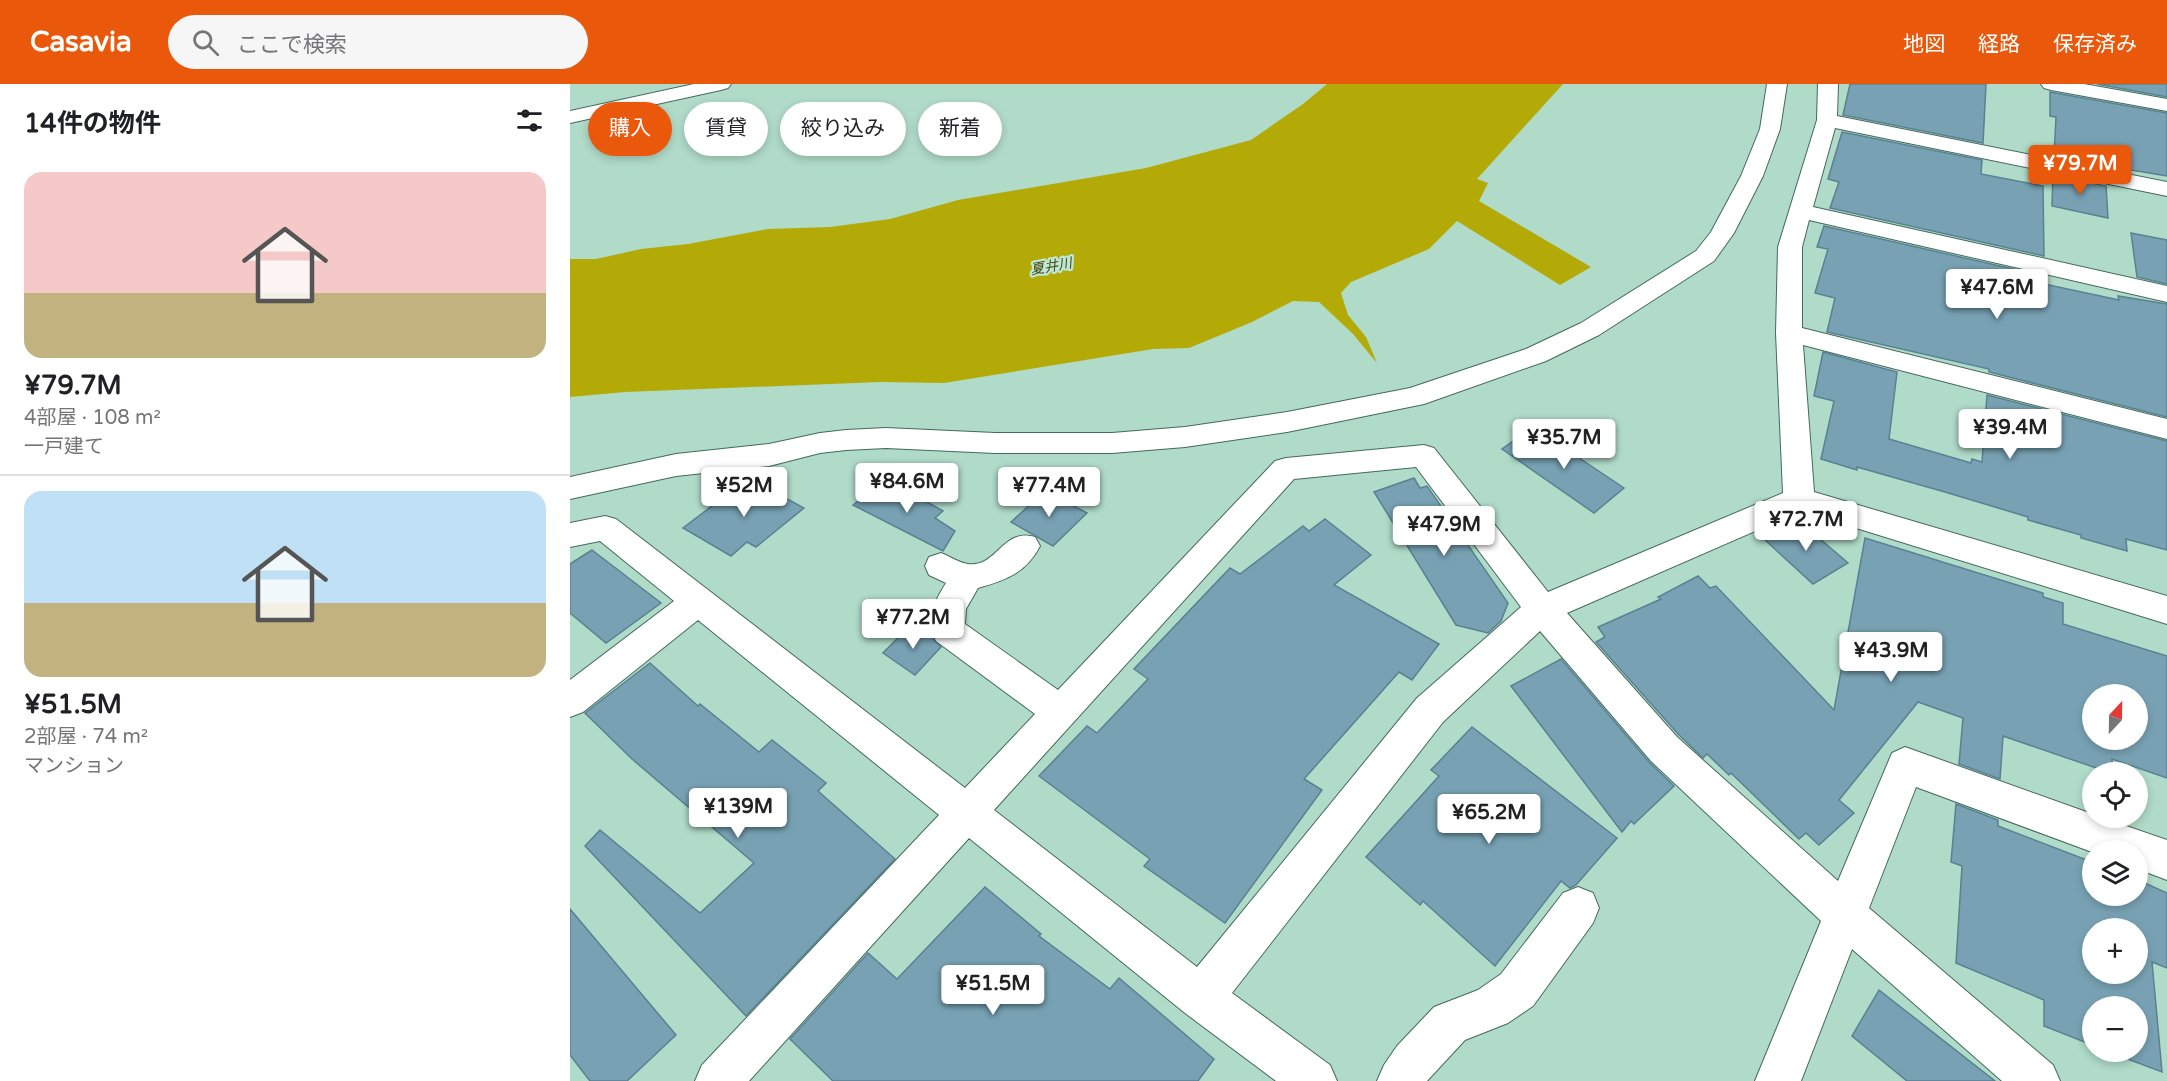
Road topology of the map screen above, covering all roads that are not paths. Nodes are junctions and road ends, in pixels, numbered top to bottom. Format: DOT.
graph roads {
  1 [pos="721,84"];
  2 [pos="2051,84"];
  3 [pos="1806,97"];
  4 [pos="2167,105"];
  5 [pos="570,117"];
  6 [pos="2167,189"];
  7 [pos="1800,211"];
  8 [pos="2167,294"];
  9 [pos="1789,333"];
  10 [pos="2167,429"];
  11 [pos="570,488"];
  12 [pos="1799,499"];
  13 [pos="570,535"];
  14 [pos="1024,546"];
  15 [pos="698,601"];
  16 [pos="1542,609"];
  17 [pos="2167,610"];
  18 [pos="570,701"];
  19 [pos="1060,712"];
  20 [pos="967,812"];
  21 [pos="2167,860"];
  22 [pos="1578,908"];
  23 [pos="1845,915"];
  24 [pos="1201,997"];
  25 [pos="718,1081"];
  26 [pos="1314,1081"];
  27 [pos="1400,1081"];
  28 [pos="1778,1081"];
  29 [pos="2037,1081"];
  1 -- 5 [label="street"];
  2 -- 4 [label="street"];
  3 -- 6 [label="street"];
  3 -- 7 [label="street"];
  3 -- 11 [label="street"];
  7 -- 8 [label="street"];
  7 -- 9 [label="street"];
  9 -- 10 [label="street"];
  9 -- 12 [label="street"];
  12 -- 16 [label="street"];
  12 -- 17 [label="street"];
  13 -- 15 [label="street"];
  14 -- 19 [label="street"];
  15 -- 18 [label="street"];
  15 -- 20 [label="street"];
  16 -- 19 [label="street"];
  16 -- 23 [label="street"];
  16 -- 24 [label="street"];
  19 -- 20 [label="street"];
  20 -- 24 [label="street"];
  20 -- 25 [label="street"];
  21 -- 23 [label="street"];
  22 -- 27 [label="street"];
  23 -- 28 [label="street"];
  23 -- 29 [label="street"];
  24 -- 26 [label="street"];
}
